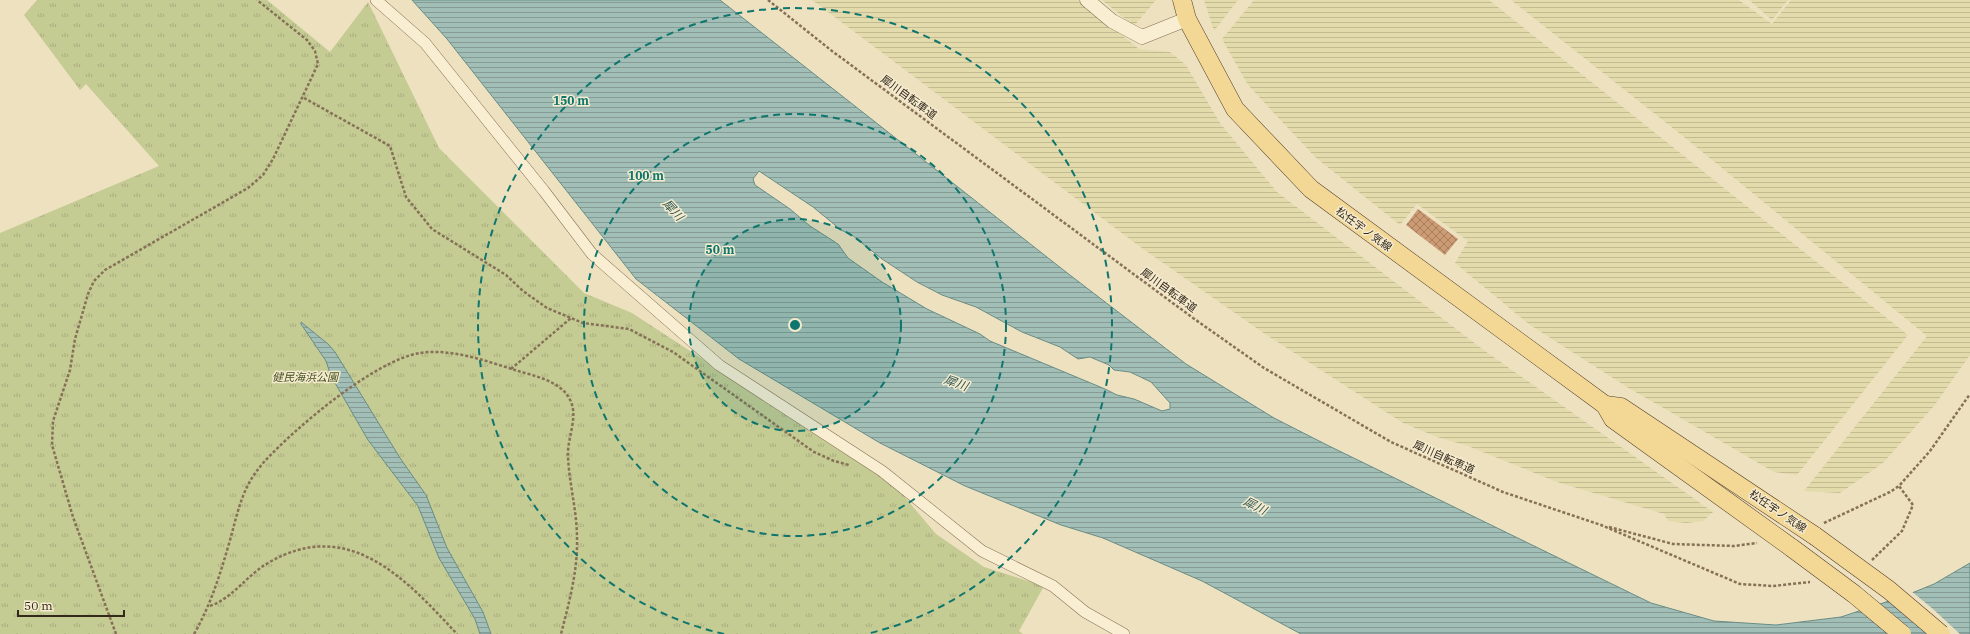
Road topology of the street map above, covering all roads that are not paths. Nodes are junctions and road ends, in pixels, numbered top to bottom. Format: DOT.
graph roads {
  1 [pos="376,0"];
  2 [pos="1088,0"];
  3 [pos="1182,0"];
  4 [pos="1187,19"];
  5 [pos="1605,405"];
  6 [pos="1124,634"];
  7 [pos="1902,634"];
  8 [pos="1941,634"];
  1 -- 6 [label="street"];
  2 -- 4 [label="street"];
  3 -- 4 [label="main road, 松任宇ノ気線"];
  4 -- 5 [label="main road, 松任宇ノ気線"];
  5 -- 7 [label="main road, 松任宇ノ気線, bridge"];
  5 -- 8 [label="main road, 松任宇ノ気線, bridge"];
}
